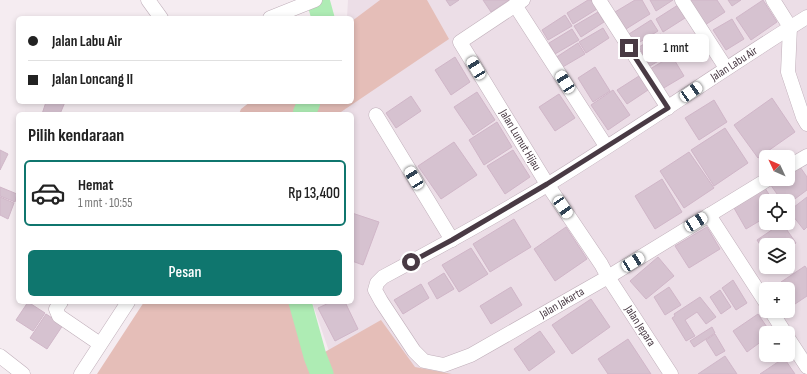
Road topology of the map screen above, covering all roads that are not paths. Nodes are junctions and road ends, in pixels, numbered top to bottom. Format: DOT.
graph roads {
  1 [pos="148,0"];
  2 [pos="599,0"];
  3 [pos="682,0"];
  4 [pos="773,0"];
  5 [pos="311,1"];
  6 [pos="519,3"];
  7 [pos="160,16"];
  8 [pos="275,16"];
  9 [pos="807,16"];
  10 [pos="790,27"];
  11 [pos="726,68"];
  12 [pos="668,108"];
  13 [pos="376,115"];
  14 [pos="807,124"];
  15 [pos="606,146"];
  16 [pos="807,156"];
  17 [pos="795,163"];
  18 [pos="547,184"];
  19 [pos="759,184"];
  20 [pos="709,214"];
  21 [pos="452,240"];
  22 [pos="608,278"];
  23 [pos="376,290"];
  24 [pos="759,292"];
  25 [pos="60,304"];
  26 [pos="127,304"];
  27 [pos="100,344"];
  28 [pos="795,349"];
  29 [pos="0,356"];
  30 [pos="807,367"];
  31 [pos="23,374"];
  32 [pos="81,374"];
  33 [pos="671,374"];
  1 -- 7 [label="street"];
  2 -- 12 [label="street"];
  3 -- 11 [label="street"];
  4 -- 10 [label="street"];
  5 -- 8 [label="street"];
  6 -- 15 [label="street"];
  6 -- 18 [label="street, Jalan Lumut Hijau"];
  9 -- 10 [label="street, Jalan Labu Air"];
  10 -- 11 [label="street, Jalan Labu Air"];
  10 -- 14 [label="street"];
  11 -- 12 [label="street, Jalan Labu Air"];
  12 -- 15 [label="street, Jalan Labu Air"];
  13 -- 21 [label="street"];
  15 -- 18 [label="street, Jalan Labu Air"];
  16 -- 17 [label="street"];
  18 -- 21 [label="street, Jalan Labu Air"];
  18 -- 22 [label="street, Jalan Lumut Hijau"];
  19 -- 20 [label="street, Jalan Jakarta"];
  20 -- 22 [label="street, Jalan Jakarta"];
  20 -- 24 [label="street"];
  21 -- 23 [label="street, Jalan Labu Air"];
  22 -- 23 [label="street, Jalan Jakarta"];
  22 -- 33 [label="street, Jalan Jepara"];
  25 -- 27 [label="street"];
  26 -- 27 [label="street"];
  27 -- 32 [label="street"];
  28 -- 30 [label="street"];
  29 -- 31 [label="street"];
}
